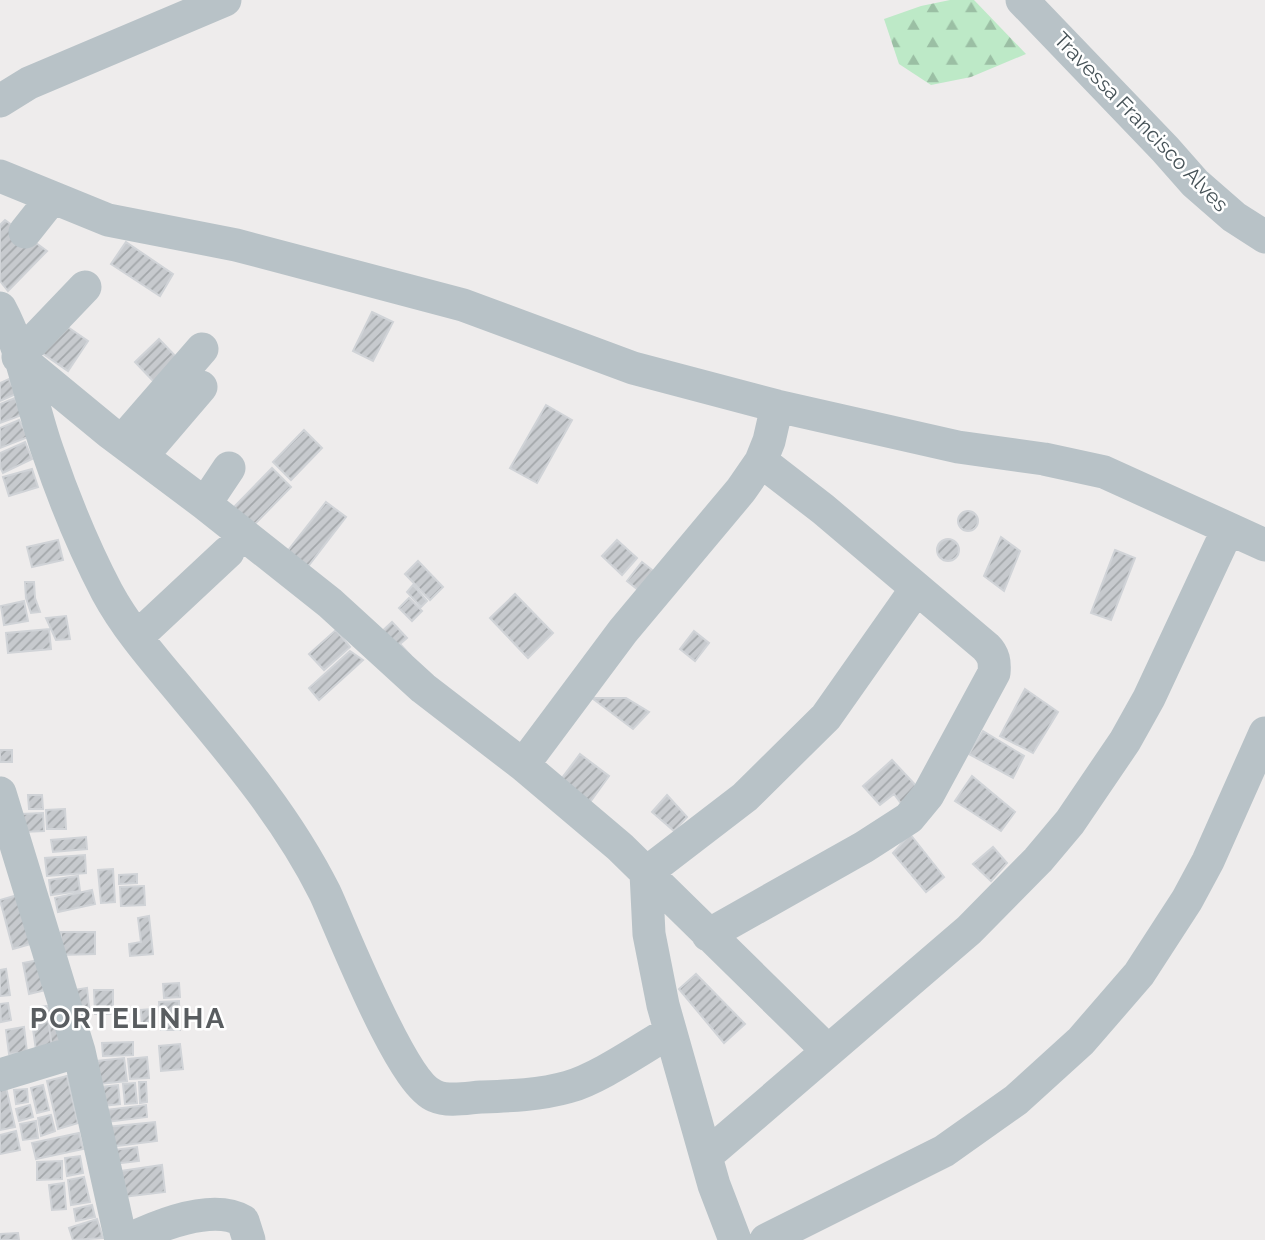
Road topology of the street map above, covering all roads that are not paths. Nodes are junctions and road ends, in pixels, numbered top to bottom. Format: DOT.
graph roads {
  1 [pos="225,0"];
  2 [pos="1022,0"];
  3 [pos="0,101"];
  4 [pos="0,176"];
  5 [pos="51,198"];
  6 [pos="25,232"];
  7 [pos="1265,237"];
  8 [pos="85,287"];
  9 [pos="0,308"];
  10 [pos="202,349"];
  11 [pos="18,357"];
  12 [pos="201,387"];
  13 [pos="777,406"];
  14 [pos="132,449"];
  15 [pos="761,461"];
  16 [pos="229,468"];
  17 [pos="205,503"];
  18 [pos="1228,529"];
  19 [pos="1265,545"];
  20 [pos="228,552"];
  21 [pos="916,589"];
  22 [pos="137,638"];
  23 [pos="1265,733"];
  24 [pos="523,765"];
  25 [pos="0,793"];
  26 [pos="646,873"];
  27 [pos="13,880"];
  28 [pos="708,935"];
  29 [pos="670,1032"];
  30 [pos="828,1051"];
  31 [pos="79,1052"];
  32 [pos="0,1074"];
  33 [pos="706,1156"];
  34 [pos="121,1240"];
  35 [pos="128,1240"];
  36 [pos="249,1240"];
  37 [pos="734,1240"];
  38 [pos="766,1240"];
  1 -- 3 [label="street"];
  2 -- 7 [label="street, Travessa Francisco Alves"];
  4 -- 5 [label="street"];
  5 -- 6 [label="street"];
  5 -- 13 [label="street"];
  8 -- 11 [label="street"];
  9 -- 11 [label="street"];
  10 -- 14 [label="street"];
  11 -- 14 [label="street"];
  11 -- 22 [label="street"];
  12 -- 14 [label="street"];
  13 -- 15 [label="street"];
  13 -- 18 [label="street"];
  14 -- 17 [label="street"];
  15 -- 21 [label="street"];
  15 -- 24 [label="street"];
  16 -- 17 [label="street"];
  17 -- 24 [label="street"];
  18 -- 19 [label="street"];
  18 -- 30 [label="street"];
  20 -- 22 [label="street"];
  21 -- 26 [label="street"];
  21 -- 28 [label="street"];
  22 -- 29 [label="street"];
  23 -- 38 [label="street"];
  24 -- 26 [label="street"];
  25 -- 27 [label="street"];
  26 -- 28 [label="street"];
  26 -- 29 [label="street"];
  27 -- 31 [label="street"];
  28 -- 30 [label="street"];
  29 -- 33 [label="street"];
  30 -- 33 [label="street"];
  31 -- 32 [label="street"];
  31 -- 34 [label="street"];
  33 -- 37 [label="street"];
  35 -- 36 [label="street"];
}
